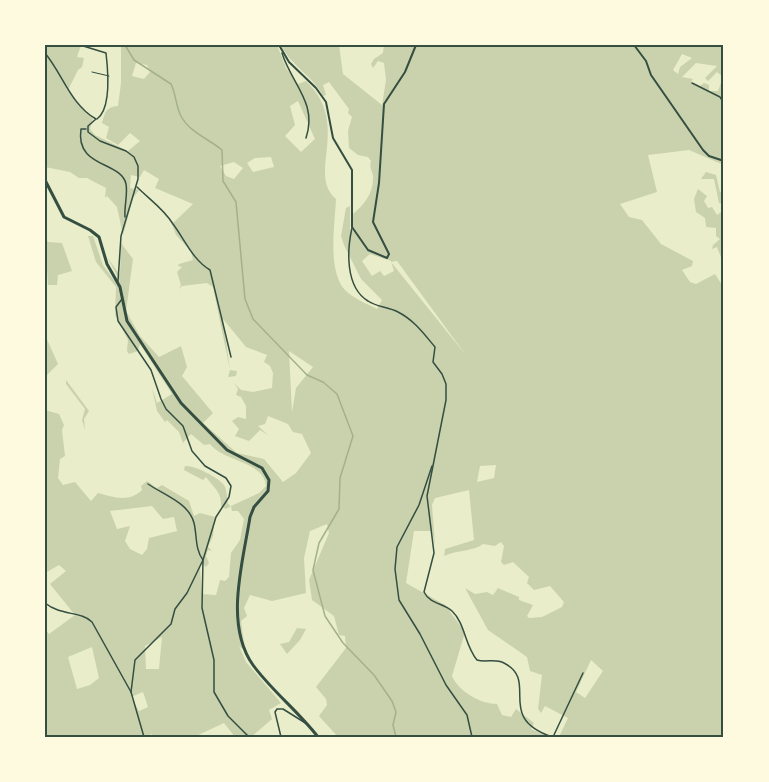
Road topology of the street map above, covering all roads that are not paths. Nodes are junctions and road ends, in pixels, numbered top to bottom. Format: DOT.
graph roads {
  1 [pos="80,45"];
  2 [pos="279,45"];
  3 [pos="416,45"];
  4 [pos="634,45"];
  5 [pos="45,53"];
  6 [pos="282,53"];
  7 [pos="92,72"];
  8 [pos="109,76"];
  9 [pos="692,83"];
  10 [pos="724,104"];
  11 [pos="96,119"];
  12 [pos="87,129"];
  13 [pos="306,138"];
  14 [pos="724,161"];
  15 [pos="45,180"];
  16 [pos="136,187"];
  17 [pos="125,219"];
  18 [pos="352,227"];
  19 [pos="118,281"];
  20 [pos="122,299"];
  21 [pos="231,357"];
  22 [pos="434,463"];
  23 [pos="148,484"];
  24 [pos="203,560"];
  25 [pos="45,603"];
  26 [pos="583,674"];
  27 [pos="131,692"];
  28 [pos="308,724"];
  29 [pos="144,737"];
  30 [pos="249,737"];
  31 [pos="281,737"];
  32 [pos="318,737"];
  33 [pos="472,737"];
  34 [pos="552,737"];
  1 -- 8 [label="street"];
  2 -- 6 [label="street"];
  3 -- 18 [label="street"];
  4 -- 14 [label="street"];
  5 -- 11 [label="street"];
  6 -- 13 [label="street"];
  6 -- 18 [label="street"];
  7 -- 8 [label="lane"];
  8 -- 11 [label="street"];
  9 -- 10 [label="street"];
  11 -- 12 [label="street"];
  12 -- 16 [label="street"];
  12 -- 17 [label="street"];
  15 -- 19 [label="main road"];
  16 -- 17 [label="street"];
  16 -- 21 [label="street"];
  17 -- 19 [label="street"];
  18 -- 22 [label="street"];
  19 -- 20 [label="main road"];
  20 -- 24 [label="street"];
  20 -- 28 [label="main road"];
  22 -- 33 [label="street"];
  22 -- 34 [label="street"];
  23 -- 24 [label="street"];
  24 -- 27 [label="street"];
  24 -- 30 [label="street"];
  25 -- 27 [label="street"];
  26 -- 34 [label="street"];
  27 -- 29 [label="street"];
  28 -- 31 [label="street"];
  28 -- 32 [label="main road"];
}
